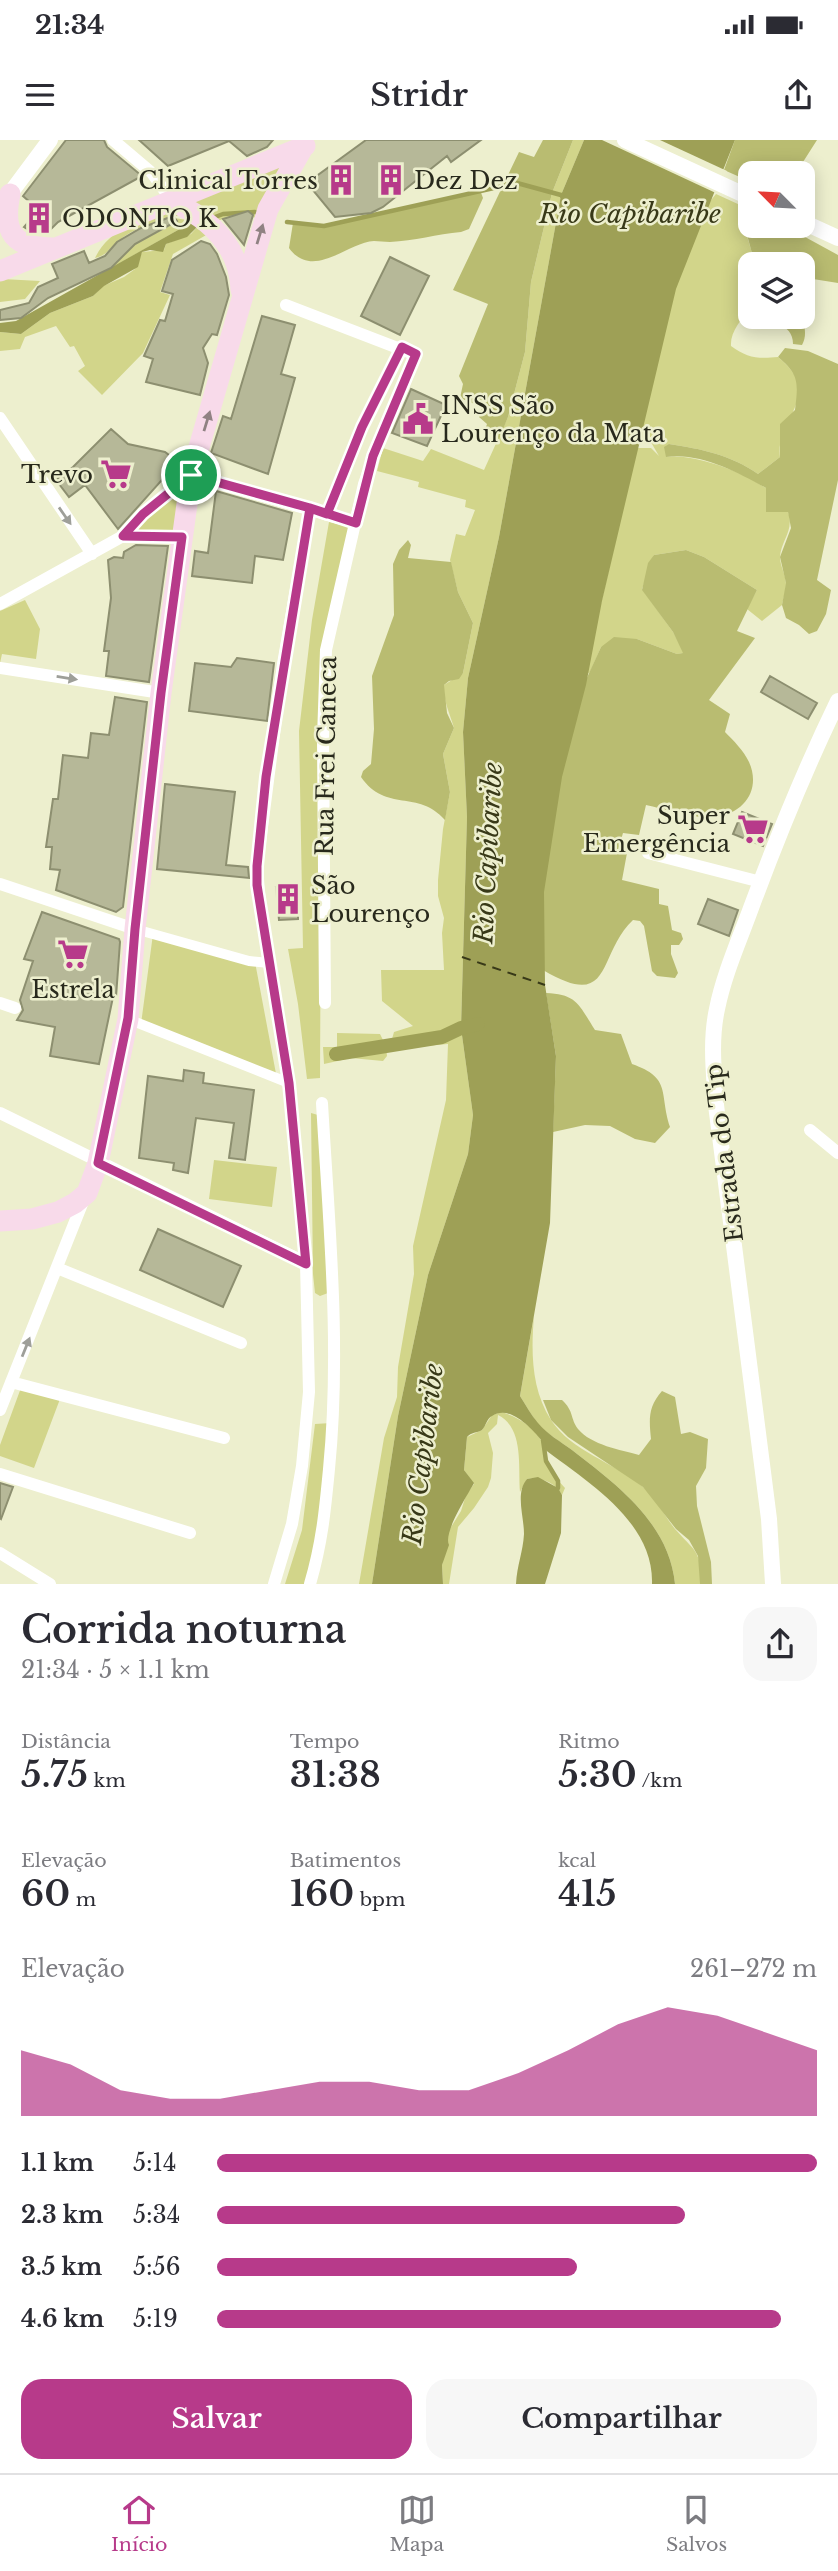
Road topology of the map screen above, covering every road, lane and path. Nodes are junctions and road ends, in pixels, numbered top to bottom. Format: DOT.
graph roads {
  1 [pos="50,140"];
  2 [pos="113,140"];
  3 [pos="625,140"];
  4 [pos="308,143"];
  5 [pos="738,192"];
  6 [pos="5,201"];
  7 [pos="172,201"];
  8 [pos="55,248"];
  9 [pos="0,271"];
  10 [pos="242,300"];
  11 [pos="286,305"];
  12 [pos="402,347"];
  13 [pos="0,418"];
  14 [pos="191,475"];
  15 [pos="310,508"];
  16 [pos="327,514"];
  17 [pos="356,523"];
  18 [pos="123,536"];
  19 [pos="182,537"];
  20 [pos="92,554"];
  21 [pos="0,604"];
  22 [pos="0,668"];
  23 [pos="161,693"];
  24 [pos="838,701"];
  25 [pos="648,853"];
  26 [pos="761,882"];
  27 [pos="0,884"];
  28 [pos="135,929"];
  29 [pos="269,962"];
  30 [pos="0,1003"];
  31 [pos="325,1003"];
  32 [pos="15,1008"];
  33 [pos="128,1018"];
  34 [pos="289,1083"];
  35 [pos="322,1103"];
  36 [pos="0,1113"];
  37 [pos="810,1130"];
  38 [pos="838,1153"];
  39 [pos="98,1163"];
  40 [pos="87,1193"];
  41 [pos="0,1221"];
  42 [pos="306,1264"];
  43 [pos="57,1268"];
  44 [pos="241,1343"];
  45 [pos="11,1382"];
  46 [pos="0,1410"];
  47 [pos="224,1438"];
  48 [pos="0,1474"];
  49 [pos="190,1533"];
  50 [pos="0,1553"];
  51 [pos="50,1584"];
  52 [pos="274,1584"];
  53 [pos="310,1584"];
  54 [pos="773,1584"];
  1 -- 6 [label="street"];
  2 -- 7 [label="street"];
  3 -- 5 [label="street"];
  4 -- 7 [label="main road"];
  10 -- 4 [label="main road, one-way"];
  6 -- 8 [label="main road"];
  7 -- 8 [label="main road"];
  7 -- 10 [label="main road"];
  8 -- 9 [label="main road"];
  14 -- 10 [label="main road, one-way"];
  11 -- 12 [label="street"];
  12 -- 16 [label="street"];
  12 -- 17 [label="street, Rua Frei Caneca"];
  13 -- 20 [label="street, one-way"];
  14 -- 15 [label="street"];
  14 -- 18 [label="street"];
  14 -- 19 [label="main road"];
  15 -- 16 [label="street"];
  15 -- 29 [label="street"];
  16 -- 17 [label="street"];
  17 -- 31 [label="street, Rua Frei Caneca"];
  18 -- 19 [label="street"];
  18 -- 20 [label="street"];
  19 -- 23 [label="main road"];
  20 -- 21 [label="street"];
  22 -- 23 [label="street, one-way"];
  23 -- 28 [label="main road"];
  24 -- 26 [label="street, Estrada do Tip"];
  25 -- 26 [label="street"];
  26 -- 54 [label="street, Estrada do Tip"];
  27 -- 28 [label="street"];
  28 -- 29 [label="street"];
  28 -- 33 [label="main road"];
  29 -- 34 [label="street"];
  30 -- 32 [label="street"];
  33 -- 34 [label="street"];
  33 -- 39 [label="main road"];
  34 -- 42 [label="street"];
  35 -- 53 [label="street"];
  36 -- 39 [label="street"];
  37 -- 38 [label="street"];
  39 -- 40 [label="main road"];
  39 -- 42 [label="street"];
  40 -- 41 [label="main road"];
  40 -- 43 [label="street"];
  42 -- 52 [label="street"];
  43 -- 44 [label="street"];
  45 -- 43 [label="street, one-way"];
  45 -- 46 [label="street"];
  45 -- 47 [label="street"];
  48 -- 49 [label="street"];
  50 -- 51 [label="street"];
}
